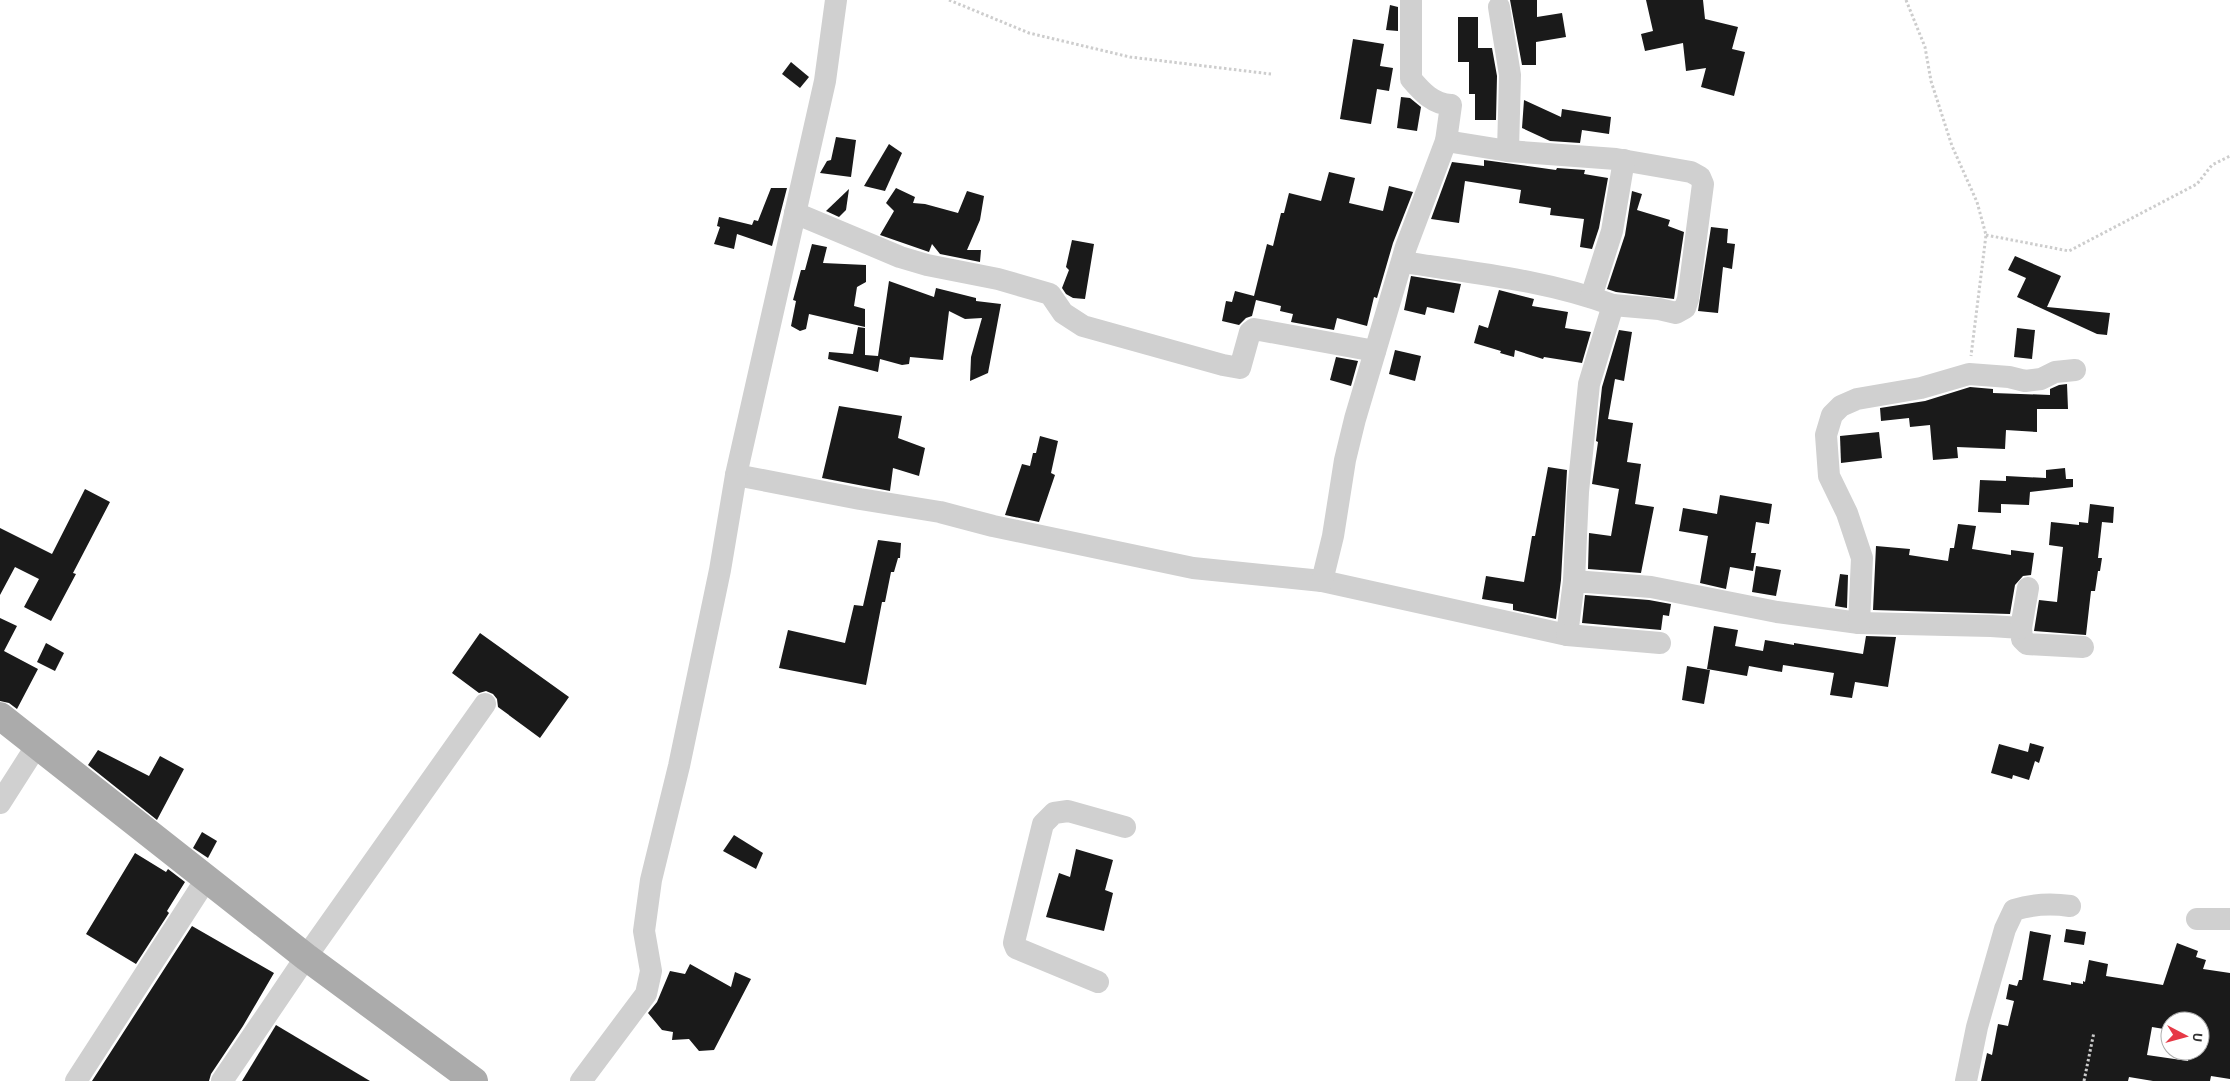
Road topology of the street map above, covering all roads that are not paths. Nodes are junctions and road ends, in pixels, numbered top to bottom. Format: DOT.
graph roads {
  1 [pos="836,0"];
  2 [pos="1411,0"];
  3 [pos="1499,7"];
  4 [pos="1446,141"];
  5 [pos="1508,151"];
  6 [pos="1624,160"];
  7 [pos="795,213"];
  8 [pos="1403,262"];
  9 [pos="1591,297"];
  10 [pos="1613,305"];
  11 [pos="1375,351"];
  12 [pos="2075,370"];
  13 [pos="736,476"];
  14 [pos="1322,581"];
  15 [pos="1574,581"];
  16 [pos="2028,588"];
  17 [pos="1859,623"];
  18 [pos="2021,628"];
  19 [pos="1567,635"];
  20 [pos="1660,643"];
  21 [pos="2083,647"];
  22 [pos="485,704"];
  23 [pos="0,716"];
  24 [pos="37,745"];
  25 [pos="0,803"];
  26 [pos="1125,827"];
  27 [pos="206,878"];
  28 [pos="2070,906"];
  29 [pos="2197,919"];
  30 [pos="2230,920"];
  31 [pos="306,957"];
  32 [pos="1098,982"];
  33 [pos="76,1081"];
  34 [pos="222,1081"];
  35 [pos="474,1081"];
  36 [pos="581,1081"];
  37 [pos="1966,1081"];
  1 -- 7 [label="street"];
  2 -- 4 [label="street"];
  3 -- 5 [label="street"];
  4 -- 5 [label="street"];
  4 -- 8 [label="street"];
  5 -- 6 [label="street"];
  6 -- 9 [label="street"];
  6 -- 10 [label="street"];
  7 -- 11 [label="street"];
  7 -- 13 [label="street"];
  8 -- 9 [label="street"];
  8 -- 11 [label="street"];
  9 -- 10 [label="street"];
  10 -- 15 [label="street"];
  11 -- 14 [label="street"];
  12 -- 17 [label="street"];
  13 -- 14 [label="street"];
  13 -- 36 [label="street"];
  14 -- 19 [label="street"];
  15 -- 17 [label="street"];
  15 -- 19 [label="street"];
  16 -- 18 [label="street"];
  17 -- 18 [label="street"];
  18 -- 21 [label="street"];
  19 -- 20 [label="street"];
  22 -- 31 [label="street"];
  23 -- 24 [label="main road"];
  24 -- 25 [label="street"];
  24 -- 27 [label="main road"];
  26 -- 32 [label="street"];
  27 -- 31 [label="main road"];
  27 -- 33 [label="street"];
  28 -- 37 [label="street"];
  29 -- 30 [label="street"];
  31 -- 34 [label="street"];
  31 -- 35 [label="main road"];
}
